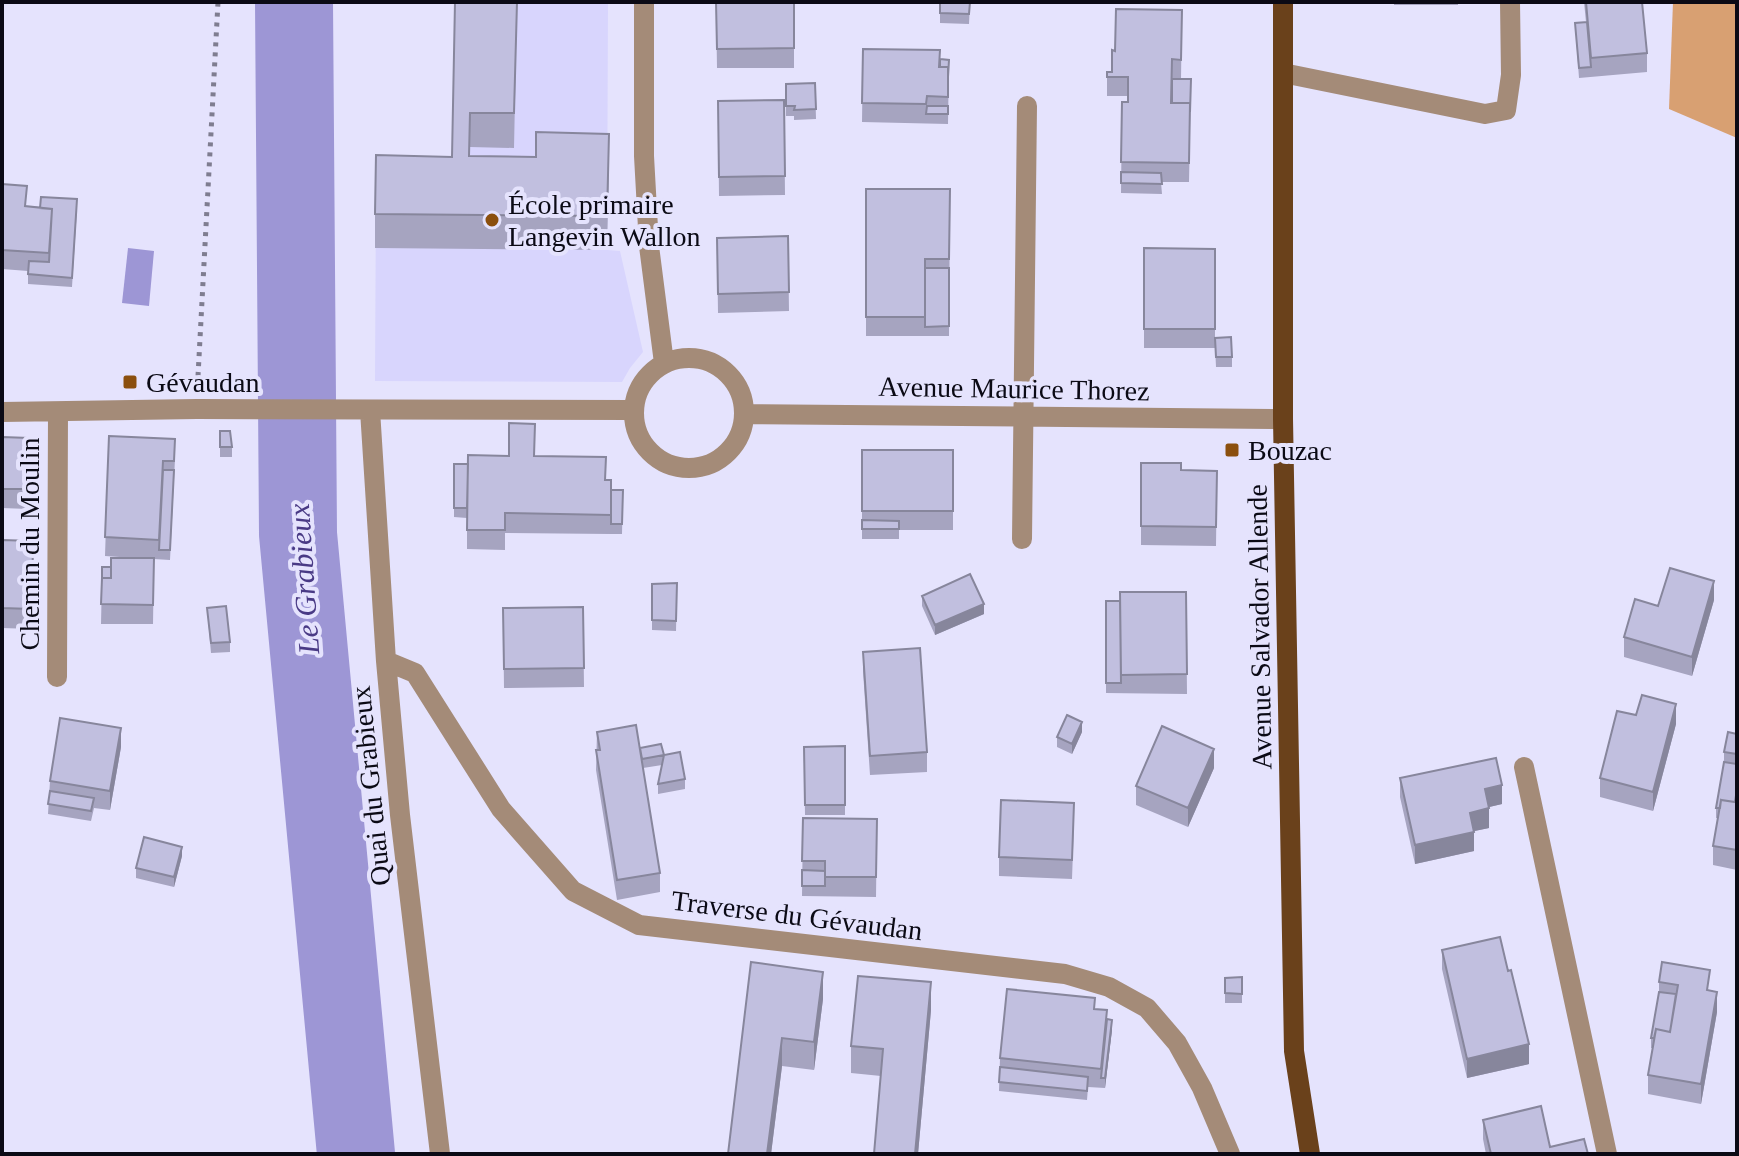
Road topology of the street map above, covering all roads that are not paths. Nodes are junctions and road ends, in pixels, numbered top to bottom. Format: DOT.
graph roads {
  1 [pos="644,2"];
  2 [pos="1283,2"];
  3 [pos="1510,2"];
  4 [pos="1283,73"];
  5 [pos="1027,106"];
  6 [pos="664,363"];
  7 [pos="370,410"];
  8 [pos="634,410"];
  9 [pos="2,412"];
  10 [pos="58,412"];
  11 [pos="744,414"];
  12 [pos="1023,416"];
  13 [pos="1283,419"];
  14 [pos="1022,539"];
  15 [pos="386,661"];
  16 [pos="57,677"];
  17 [pos="1524,767"];
  18 [pos="440,1154"];
  19 [pos="1230,1154"];
  20 [pos="1310,1154"];
  21 [pos="1607,1154"];
  1 -- 6 [label="street"];
  2 -- 4 [label="main road, Avenue Salvador Allende"];
  3 -- 4 [label="street"];
  4 -- 13 [label="main road, Avenue Salvador Allende"];
  5 -- 12 [label="street"];
  6 -- 8 [label="street"];
  6 -- 11 [label="street"];
  7 -- 8 [label="street"];
  7 -- 10 [label="street, Chemin du Moulin"];
  7 -- 15 [label="street, Quai du Grabieux"];
  8 -- 11 [label="street"];
  9 -- 10 [label="street, Chemin du Moulin"];
  10 -- 16 [label="street, Chemin du Moulin"];
  11 -- 12 [label="street, Avenue Maurice Thorez"];
  12 -- 13 [label="street, Avenue Maurice Thorez"];
  12 -- 14 [label="street"];
  13 -- 20 [label="main road, Avenue Salvador Allende"];
  15 -- 18 [label="street, Quai du Grabieux"];
  15 -- 19 [label="street, Traverse du Gévaudan"];
  17 -- 21 [label="street"];
}
